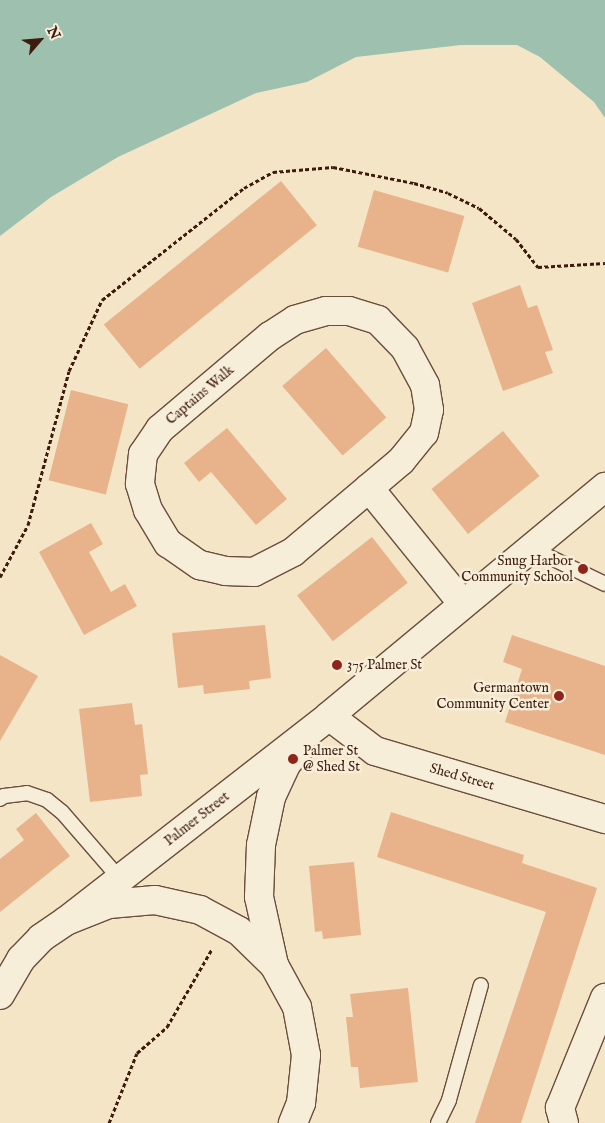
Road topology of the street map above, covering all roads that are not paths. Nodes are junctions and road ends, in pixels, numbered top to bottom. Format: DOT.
graph roads {
  1 [pos="370,488"];
  2 [pos="605,488"];
  3 [pos="531,548"];
  4 [pos="605,584"];
  5 [pos="463,604"];
  6 [pos="329,716"];
  7 [pos="0,800"];
  8 [pos="605,818"];
  9 [pos="120,879"];
  10 [pos="66,922"];
  11 [pos="274,964"];
  12 [pos="10,966"];
  13 [pos="481,985"];
  14 [pos="0,995"];
  15 [pos="605,998"];
  16 [pos="293,1123"];
  17 [pos="438,1123"];
  18 [pos="564,1123"];
  1 -- 1 [label="street, Captains Walk"];
  1 -- 5 [label="street"];
  2 -- 3 [label="street, Palmer Street"];
  3 -- 4 [label="lane"];
  3 -- 5 [label="street, Palmer Street"];
  5 -- 6 [label="street, Palmer Street"];
  6 -- 8 [label="street, Shed Street"];
  6 -- 9 [label="street, Palmer Street"];
  6 -- 11 [label="street, Palmer Street"];
  7 -- 9 [label="lane"];
  9 -- 10 [label="street, Palmer Street"];
  10 -- 11 [label="street"];
  10 -- 12 [label="street"];
  11 -- 16 [label="street"];
  12 -- 14 [label="street"];
  13 -- 17 [label="lane"];
  15 -- 18 [label="street"];
}
